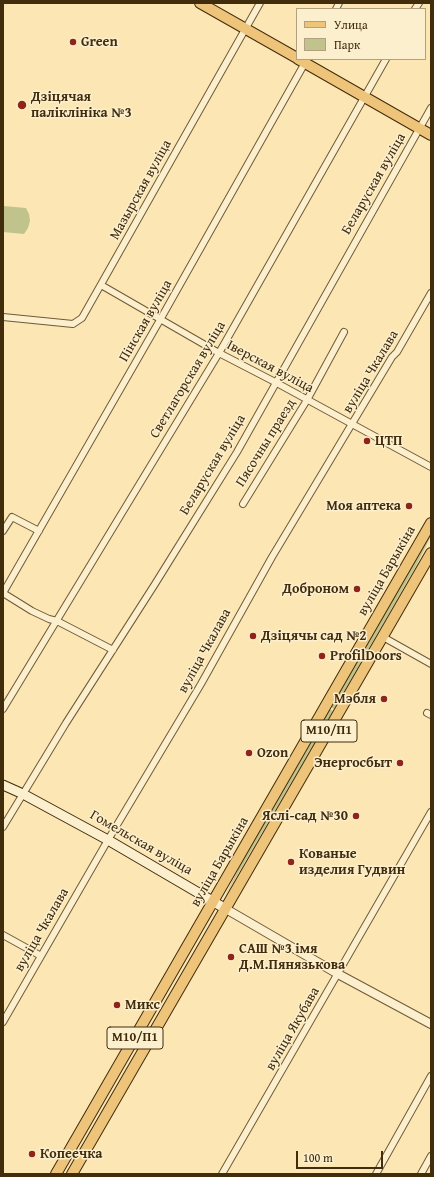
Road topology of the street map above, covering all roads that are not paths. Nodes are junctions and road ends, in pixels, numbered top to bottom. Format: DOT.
graph roads {
  1 [pos="200,3"];
  2 [pos="260,3"];
  3 [pos="245,29"];
  4 [pos="296,57"];
  5 [pos="302,60"];
  6 [pos="385,60"];
  7 [pos="364,97"];
  8 [pos="431,108"];
  9 [pos="419,128"];
  10 [pos="431,135"];
  11 [pos="100,285"];
  12 [pos="431,293"];
  13 [pos="3,317"];
  14 [pos="160,320"];
  15 [pos="344,332"];
  16 [pos="219,354"];
  17 [pos="275,382"];
  18 [pos="306,400"];
  19 [pos="352,425"];
  20 [pos="431,467"];
  21 [pos="243,504"];
  22 [pos="431,523"];
  23 [pos="3,531"];
  24 [pos="39,532"];
  25 [pos="431,553"];
  26 [pos="3,594"];
  27 [pos="57,620"];
  28 [pos="383,637"];
  29 [pos="113,650"];
  30 [pos="431,664"];
  31 [pos="3,708"];
  32 [pos="3,785"];
  33 [pos="23,794"];
  34 [pos="431,812"];
  35 [pos="3,827"];
  36 [pos="108,840"];
  37 [pos="213,901"];
  38 [pos="226,909"];
  39 [pos="3,935"];
  40 [pos="41,956"];
  41 [pos="338,974"];
  42 [pos="3,1022"];
  43 [pos="431,1024"];
  44 [pos="431,1076"];
  45 [pos="431,1156"];
  46 [pos="56,1174"];
  47 [pos="72,1174"];
  48 [pos="222,1174"];
  49 [pos="376,1174"];
  50 [pos="421,1174"];
  1 -- 3 [label="main road"];
  2 -- 3 [label="street, Мазырская вуліца"];
  3 -- 4 [label="main road"];
  3 -- 11 [label="street, Мазырская вуліца"];
  5 -- 7 [label="main road"];
  5 -- 14 [label="street, Пінская вуліца"];
  6 -- 7 [label="street, Светлагорская вуліца"];
  7 -- 9 [label="main road"];
  7 -- 16 [label="street, Светлагорская вуліца"];
  8 -- 9 [label="street, Беларуская вуліца"];
  9 -- 10 [label="main road"];
  9 -- 17 [label="street, Беларуская вуліца"];
  11 -- 13 [label="street, Мазырская вуліца"];
  11 -- 14 [label="street, Іверская вуліца"];
  12 -- 19 [label="street, вуліца Чкалава"];
  14 -- 16 [label="street, Іверская вуліца"];
  14 -- 24 [label="street, Пінская вуліца"];
  15 -- 18 [label="street, Пясочны праезд"];
  16 -- 17 [label="street, Іверская вуліца"];
  16 -- 27 [label="street, Светлагорская вуліца"];
  17 -- 18 [label="street, Іверская вуліца"];
  17 -- 29 [label="street, Беларуская вуліца"];
  18 -- 19 [label="street, Іверская вуліца"];
  18 -- 21 [label="street, Пясочны праезд"];
  19 -- 20 [label="street, Іверская вуліца"];
  19 -- 36 [label="street, вуліца Чкалава"];
  22 -- 37 [label="main road, вуліца Барыкіна / М10/П1"];
  23 -- 24 [label="street"];
  24 -- 26 [label="street, Пінская вуліца"];
  25 -- 28 [label="main road, вуліца Барыкіна / М10/П1"];
  26 -- 27 [label="street"];
  27 -- 29 [label="street"];
  27 -- 31 [label="street, Светлагорская вуліца"];
  28 -- 30 [label="street"];
  28 -- 38 [label="main road, вуліца Барыкіна / М10/П1"];
  29 -- 33 [label="street, Беларуская вуліца"];
  32 -- 33 [label="main road, Гомельская вуліца"];
  33 -- 35 [label="street, Беларуская вуліца"];
  33 -- 36 [label="main road, Гомельская вуліца"];
  34 -- 41 [label="street, вуліца Якубава"];
  36 -- 37 [label="main road, Гомельская вуліца"];
  36 -- 40 [label="street, вуліца Чкалава"];
  37 -- 38 [label="main road, Гомельская вуліца"];
  37 -- 46 [label="main road, вуліца Барыкіна / М10/П1"];
  38 -- 41 [label="street, Гомельская вуліца"];
  38 -- 47 [label="main road, вуліца Барыкіна / М10/П1"];
  39 -- 40 [label="street"];
  40 -- 42 [label="street, вуліца Чкалава"];
  41 -- 43 [label="street, Гомельская вуліца"];
  41 -- 48 [label="street, вуліца Якубава"];
  44 -- 49 [label="street"];
  45 -- 50 [label="street"];
}
